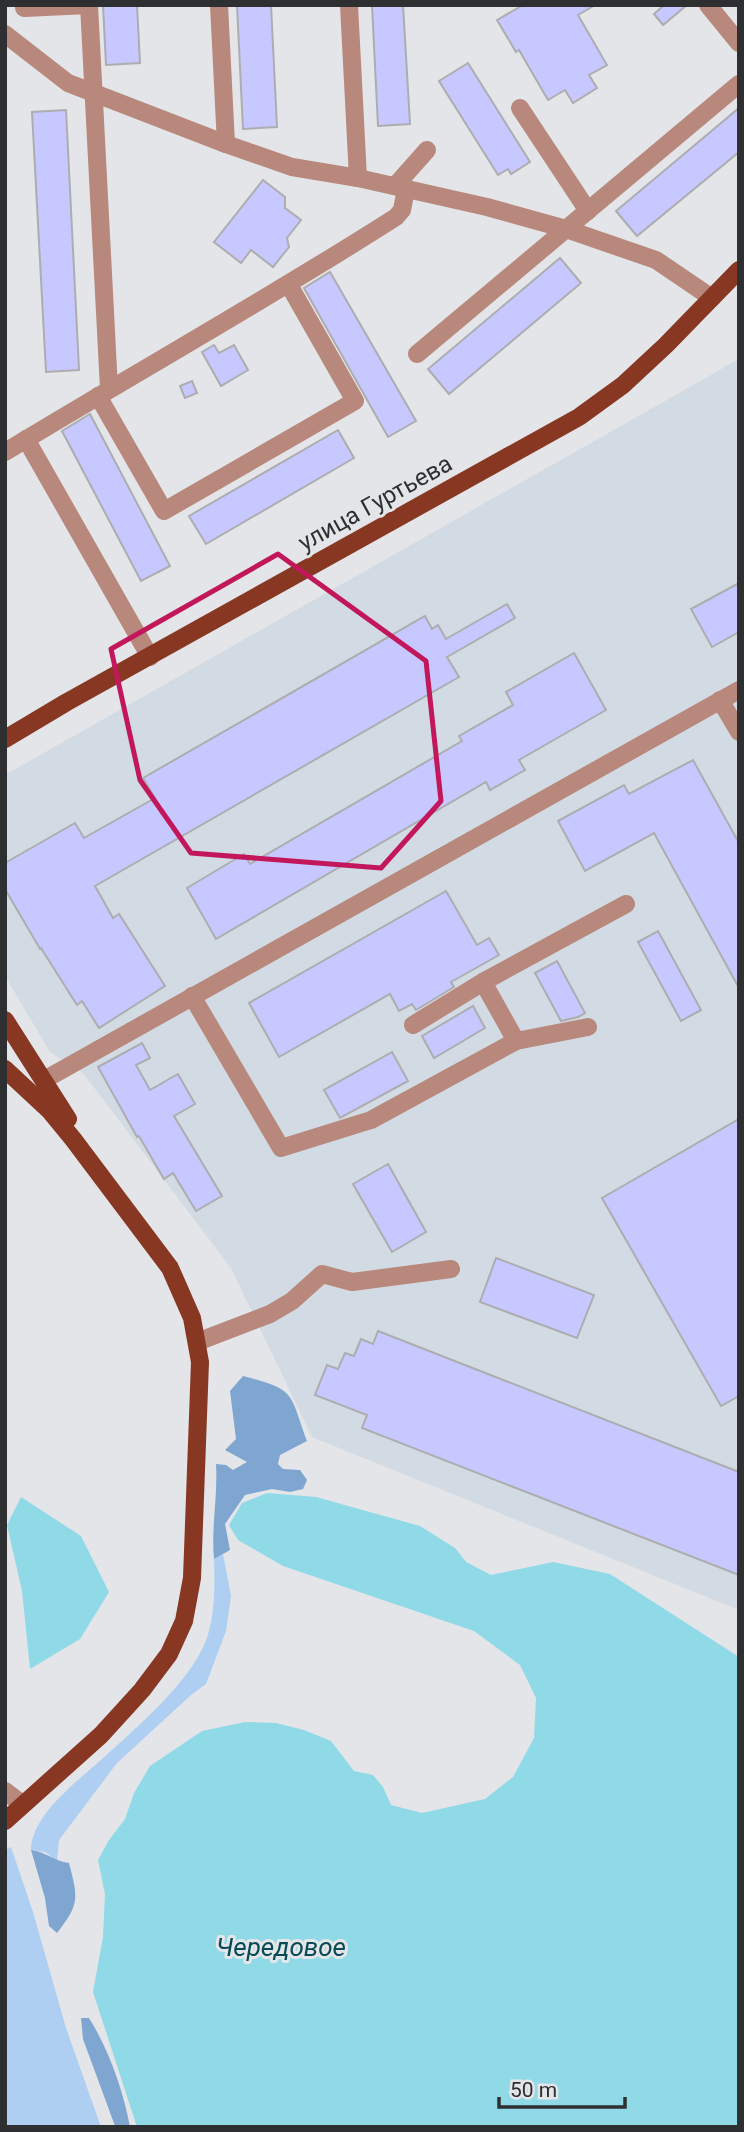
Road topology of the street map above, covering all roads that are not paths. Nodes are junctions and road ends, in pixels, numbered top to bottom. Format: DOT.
graph roads {
  1 [pos="24,5"];
  2 [pos="219,5"];
  3 [pos="349,5"];
  4 [pos="708,5"];
  5 [pos="5,34"];
  6 [pos="739,43"];
  7 [pos="739,84"];
  8 [pos="93,92"];
  9 [pos="520,108"];
  10 [pos="226,144"];
  11 [pos="427,150"];
  12 [pos="358,178"];
  13 [pos="401,188"];
  14 [pos="587,211"];
  15 [pos="566,229"];
  16 [pos="739,270"];
  17 [pos="289,285"];
  18 [pos="712,298"];
  19 [pos="417,354"];
  20 [pos="103,392"];
  21 [pos="26,439"];
  22 [pos="5,452"];
  23 [pos="150,657"];
  24 [pos="739,690"];
  25 [pos="720,700"];
  26 [pos="739,732"];
  27 [pos="5,739"];
  28 [pos="626,904"];
  29 [pos="482,982"];
  30 [pos="192,996"];
  31 [pos="5,1020"];
  32 [pos="413,1025"];
  33 [pos="587,1027"];
  34 [pos="516,1041"];
  35 [pos="5,1069"];
  36 [pos="44,1080"];
  37 [pos="101,1173"];
  38 [pos="451,1269"];
  39 [pos="197,1342"];
  40 [pos="5,1791"];
  41 [pos="22,1804"];
  42 [pos="5,1821"];
  1 -- 8 [label="street"];
  2 -- 10 [label="street"];
  3 -- 12 [label="street"];
  4 -- 6 [label="street"];
  5 -- 8 [label="street"];
  7 -- 14 [label="street"];
  8 -- 10 [label="street"];
  8 -- 20 [label="street"];
  9 -- 14 [label="street"];
  10 -- 12 [label="street"];
  11 -- 13 [label="street"];
  12 -- 13 [label="street"];
  13 -- 15 [label="street"];
  13 -- 17 [label="street"];
  14 -- 15 [label="street"];
  15 -- 18 [label="street"];
  15 -- 19 [label="street"];
  16 -- 18 [label="main road, улица Гуртьева"];
  17 -- 20 [label="street"];
  17 -- 20 [label="street"];
  18 -- 23 [label="main road, улица Гуртьева"];
  20 -- 21 [label="street"];
  21 -- 22 [label="street"];
  21 -- 23 [label="street"];
  23 -- 27 [label="main road, улица Гуртьева"];
  24 -- 25 [label="street"];
  25 -- 26 [label="street"];
  25 -- 30 [label="street"];
  28 -- 29 [label="street"];
  29 -- 32 [label="street"];
  29 -- 34 [label="street"];
  30 -- 34 [label="street"];
  30 -- 36 [label="street"];
  31 -- 36 [label="main road"];
  33 -- 34 [label="street"];
  35 -- 37 [label="main road"];
  36 -- 37 [label="main road"];
  37 -- 39 [label="main road"];
  38 -- 39 [label="street"];
  39 -- 41 [label="main road"];
  40 -- 41 [label="street"];
  41 -- 42 [label="main road"];
}
